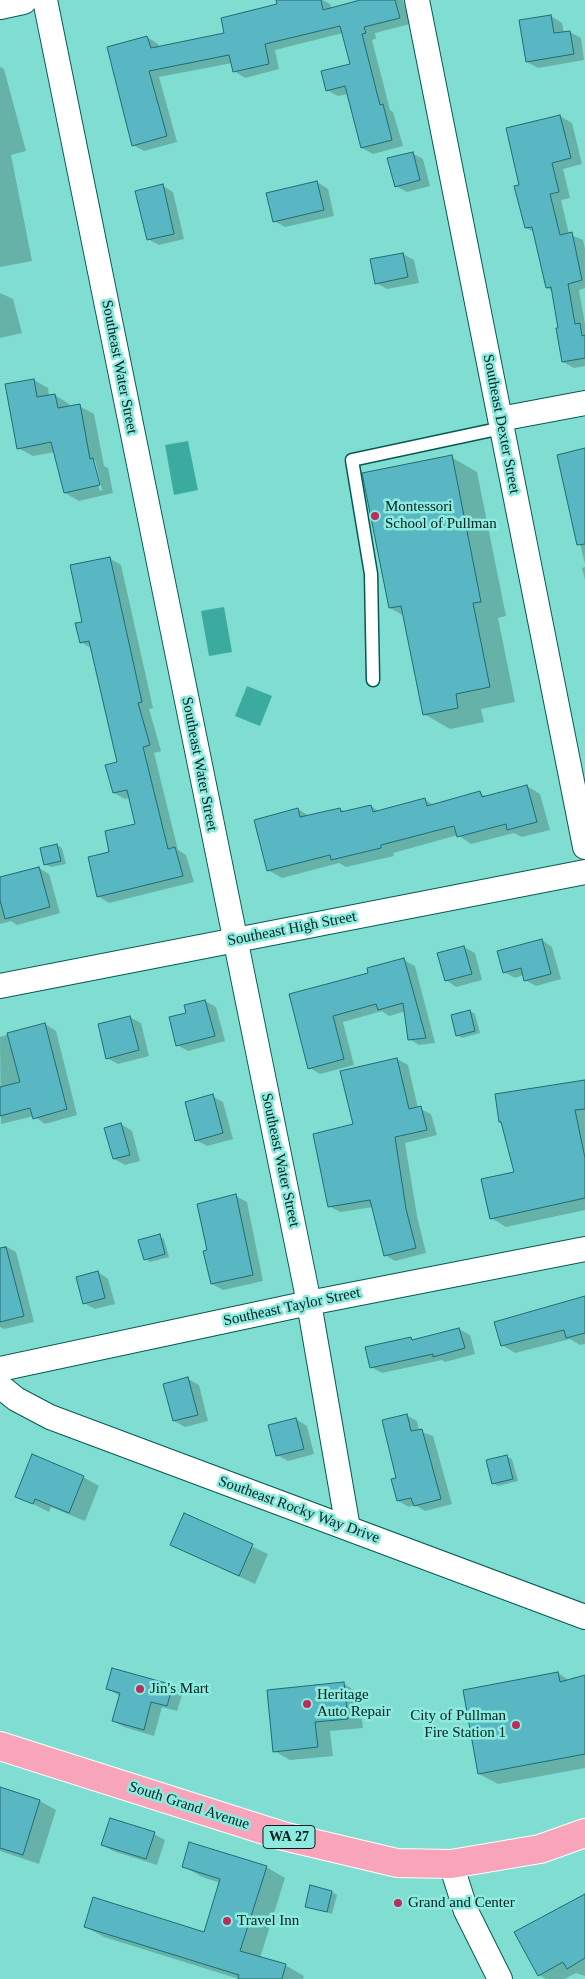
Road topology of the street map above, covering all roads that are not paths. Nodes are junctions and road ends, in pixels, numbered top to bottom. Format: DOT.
graph roads {
  1 [pos="23,0"];
  2 [pos="45,0"];
  3 [pos="416,0"];
  4 [pos="0,5"];
  5 [pos="585,403"];
  6 [pos="501,423"];
  7 [pos="373,680"];
  8 [pos="585,847"];
  9 [pos="585,872"];
  10 [pos="235,940"];
  11 [pos="0,986"];
  12 [pos="585,1249"];
  13 [pos="310,1303"];
  14 [pos="0,1369"];
  15 [pos="8,1392"];
  16 [pos="348,1528"];
  17 [pos="585,1617"];
  18 [pos="0,1746"];
  19 [pos="585,1833"];
  20 [pos="451,1864"];
  21 [pos="500,1979"];
  1 -- 4 [label="street"];
  2 -- 10 [label="street, Southeast Water Street"];
  3 -- 6 [label="street, Southeast Dexter Street"];
  5 -- 6 [label="street"];
  6 -- 7 [label="lane"];
  6 -- 8 [label="street, Southeast Dexter Street"];
  9 -- 10 [label="street, Southeast High Street"];
  10 -- 11 [label="street, Southeast High Street"];
  10 -- 13 [label="street, Southeast Water Street"];
  12 -- 13 [label="street, Southeast Taylor Street"];
  13 -- 14 [label="street, Southeast Taylor Street"];
  13 -- 16 [label="street, Southeast Water Street"];
  15 -- 16 [label="street, Southeast Rocky Way Drive"];
  16 -- 17 [label="street, Southeast Rocky Way Drive"];
  18 -- 20 [label="main road, South Grand Avenue / WA 27"];
  19 -- 20 [label="main road, South Grand Avenue / WA 27"];
  20 -- 21 [label="street"];
}
